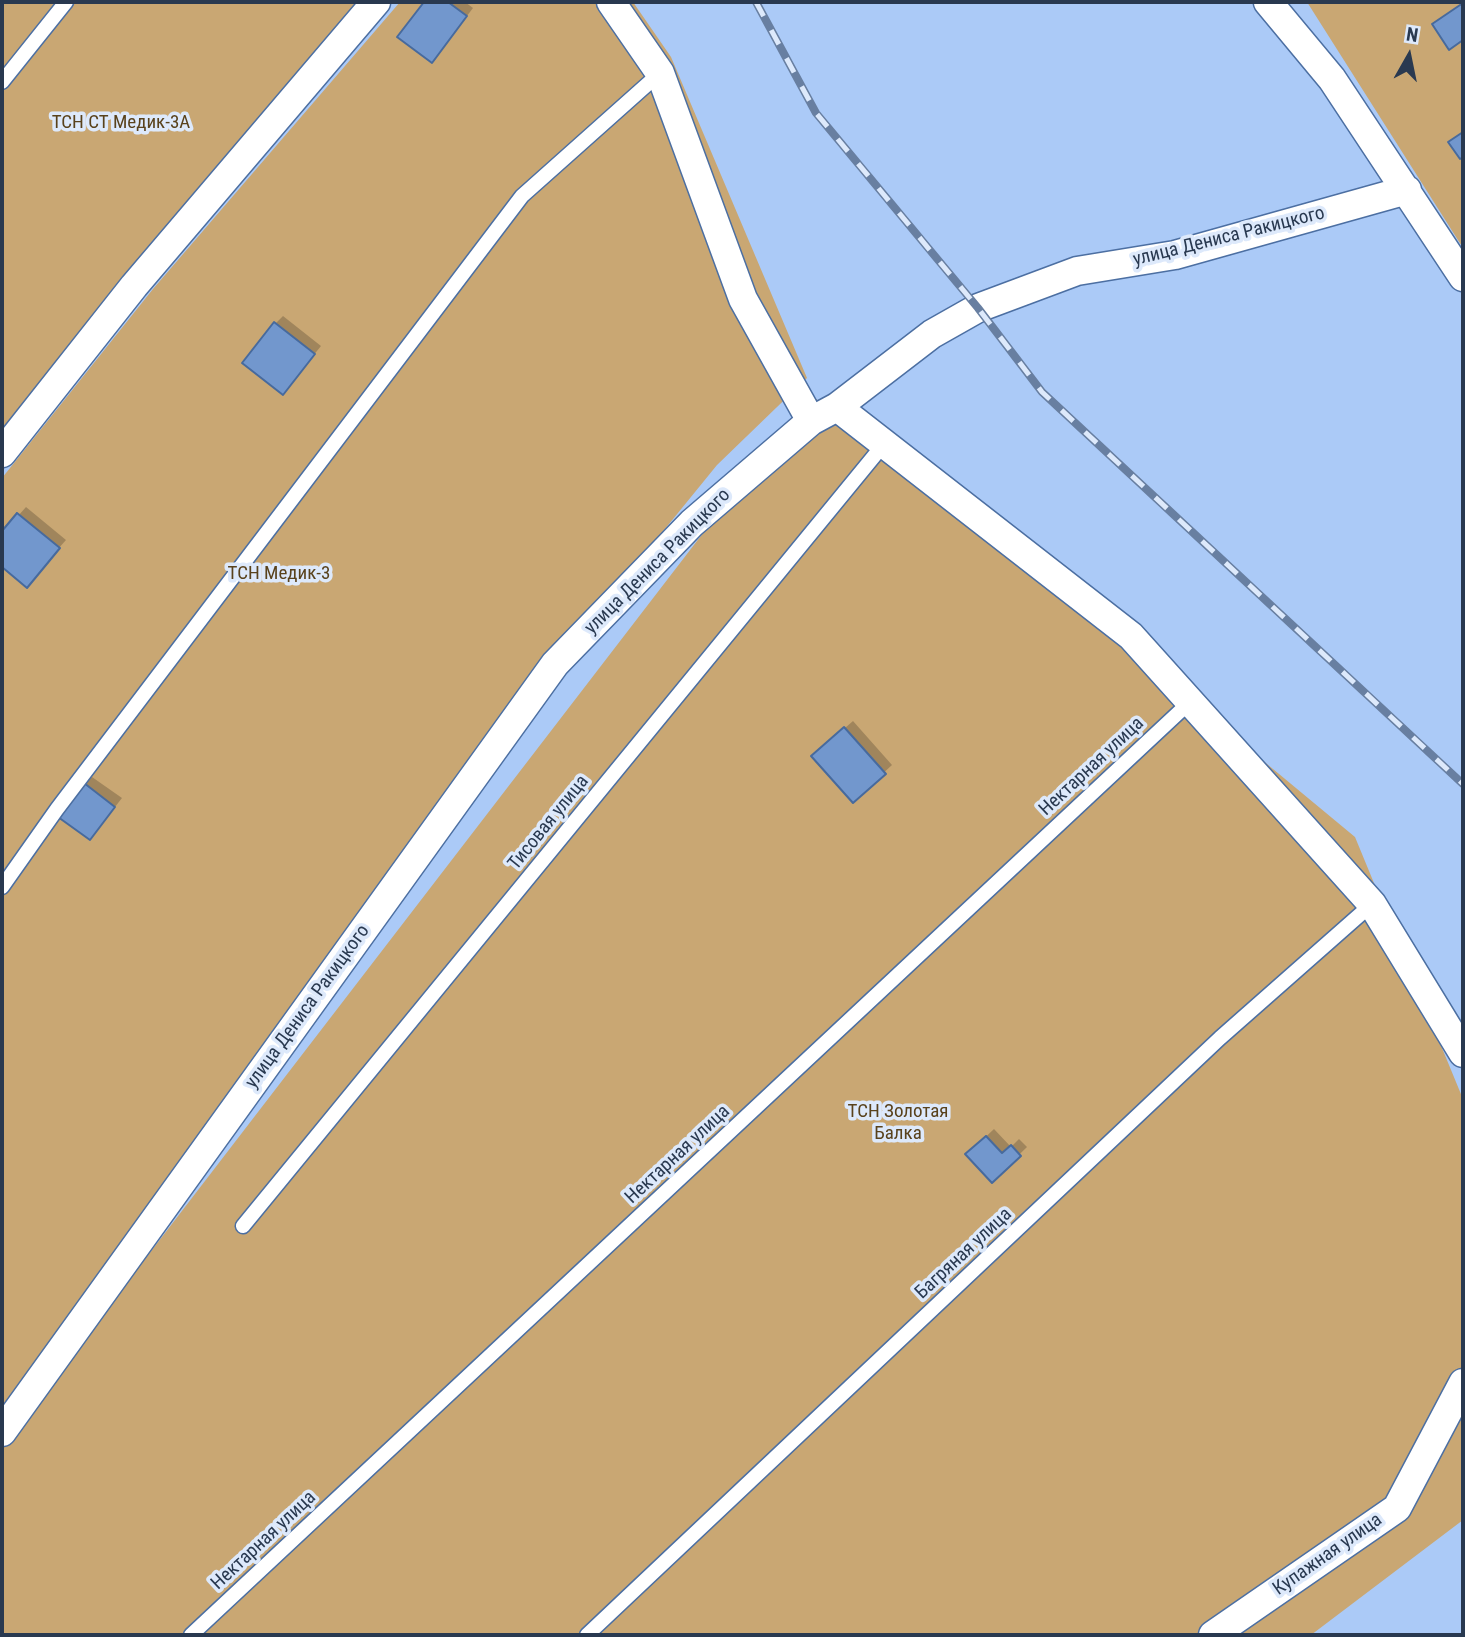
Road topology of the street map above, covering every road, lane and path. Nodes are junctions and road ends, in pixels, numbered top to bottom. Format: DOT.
graph roads {
  1 [pos="66,2"];
  2 [pos="376,2"];
  3 [pos="611,2"];
  4 [pos="1268,2"];
  5 [pos="660,73"];
  6 [pos="2,82"];
  7 [pos="1407,190"];
  8 [pos="1463,277"];
  9 [pos="837,407"];
  10 [pos="811,421"];
  11 [pos="884,444"];
  12 [pos="2,453"];
  13 [pos="1191,701"];
  14 [pos="2,887"];
  15 [pos="1372,904"];
  16 [pos="1463,1053"];
  17 [pos="243,1226"];
  18 [pos="1463,1383"];
  19 [pos="2,1432"];
  20 [pos="191,1635"];
  21 [pos="587,1635"];
  22 [pos="1213,1635"];
  1 -- 6 [label="lane"];
  2 -- 12 [label="street"];
  3 -- 5 [label="street"];
  4 -- 7 [label="street"];
  5 -- 10 [label="street"];
  5 -- 14 [label="lane"];
  7 -- 8 [label="street"];
  7 -- 9 [label="street, улица Дениса Ракицкого"];
  9 -- 10 [label="street, улица Дениса Ракицкого"];
  9 -- 11 [label="street"];
  10 -- 19 [label="street, улица Дениса Ракицкого"];
  11 -- 13 [label="street"];
  11 -- 17 [label="lane, Тисовая улица"];
  13 -- 15 [label="street"];
  13 -- 20 [label="lane, Нектарная улица"];
  15 -- 16 [label="street"];
  15 -- 21 [label="lane, Багряная улица"];
  18 -- 22 [label="street, Купажная улица"];
}
